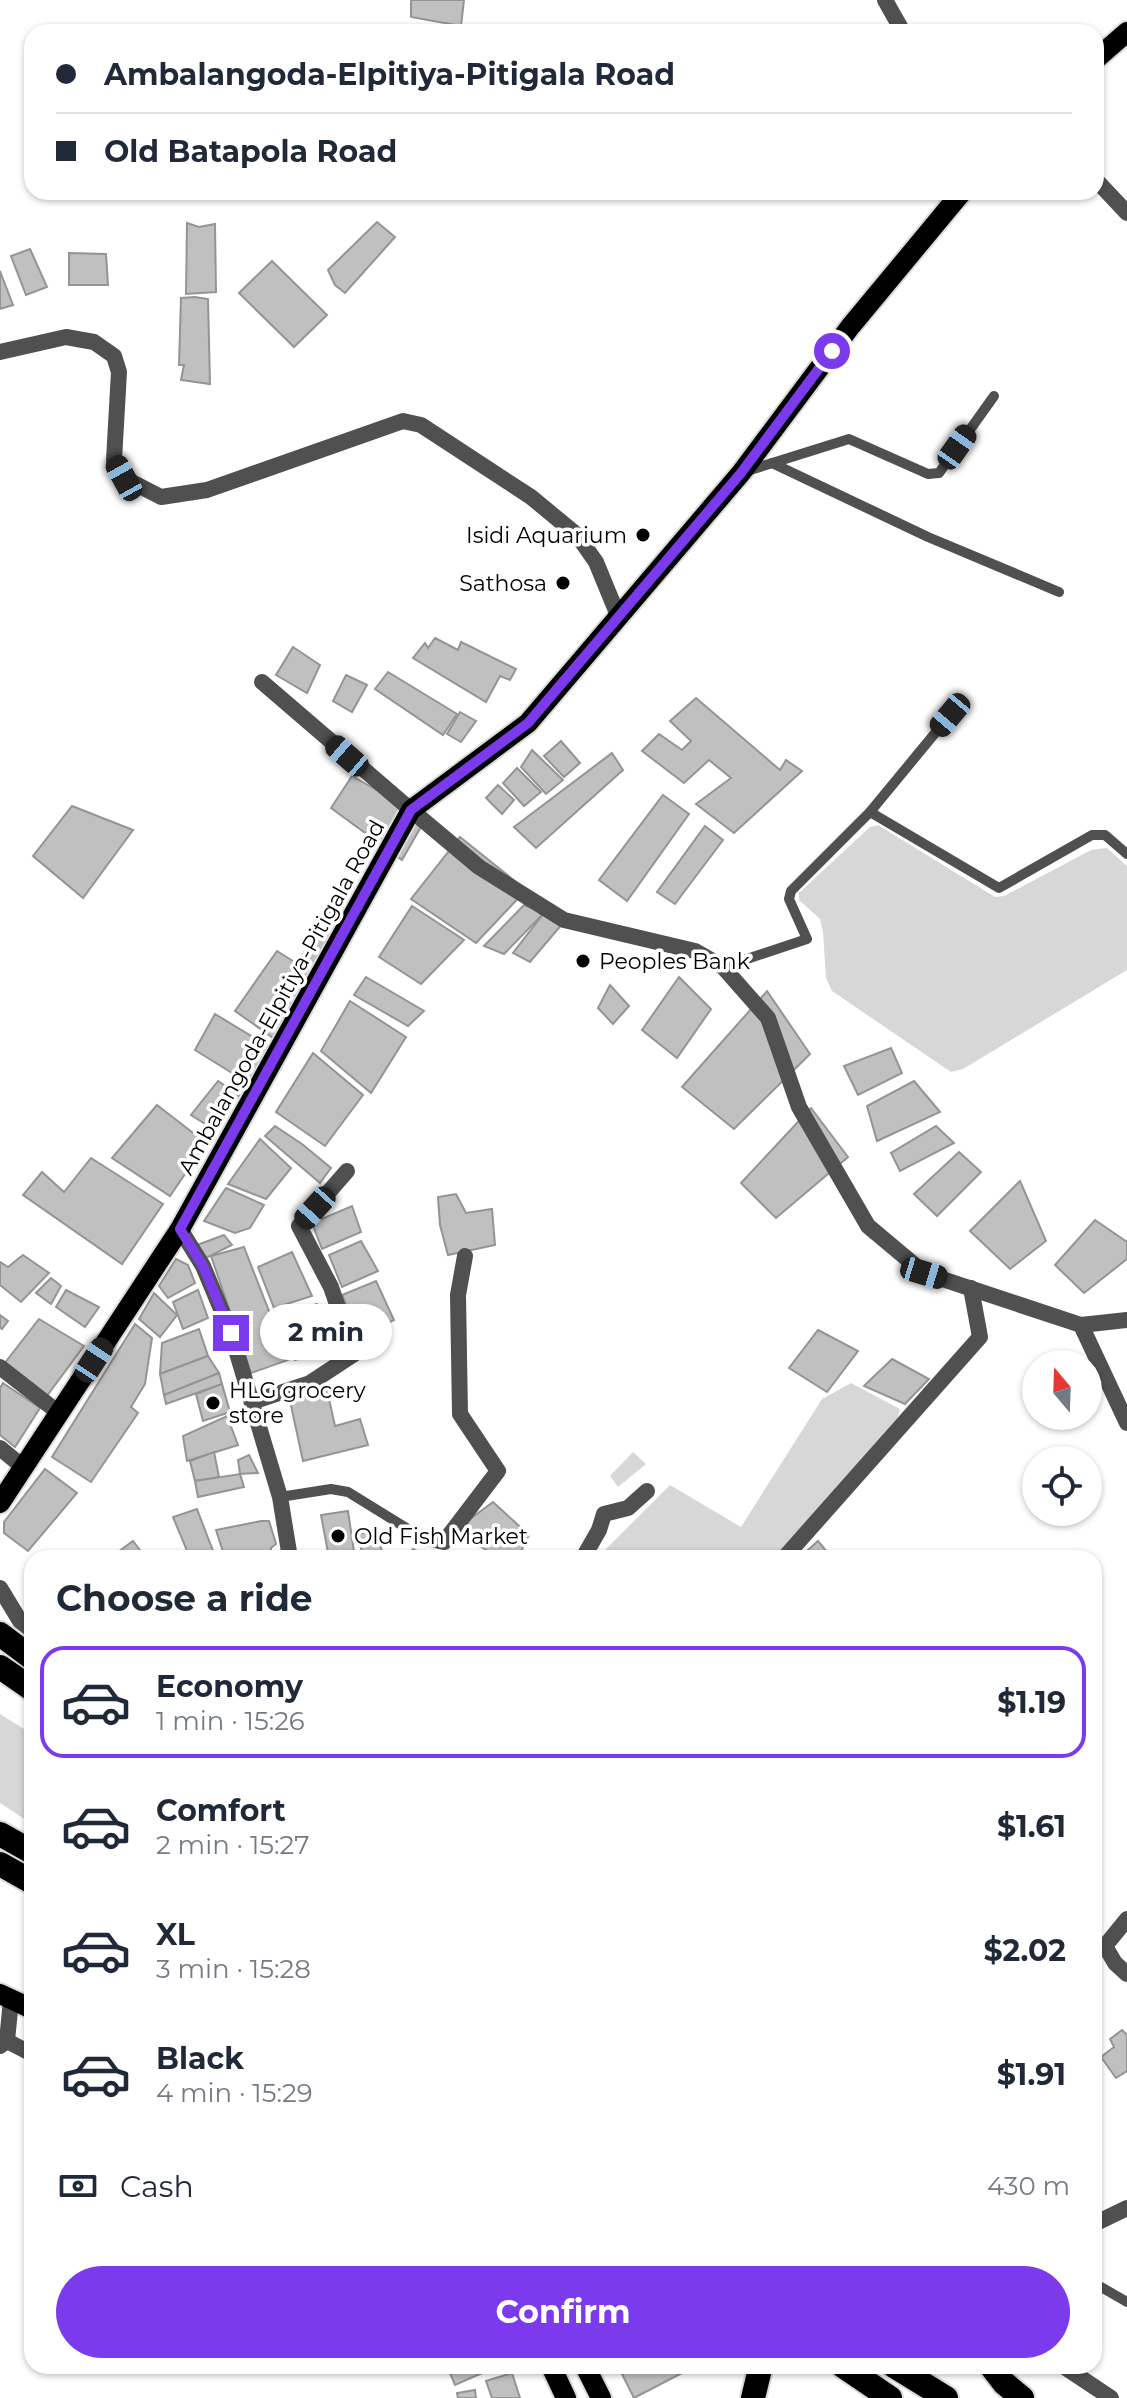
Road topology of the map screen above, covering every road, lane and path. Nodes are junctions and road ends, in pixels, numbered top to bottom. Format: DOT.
graph roads {
  1 [pos="885,0"];
  2 [pos="898,24"];
  3 [pos="1127,32"];
  4 [pos="1104,52"];
  5 [pos="1104,189"];
  6 [pos="955,200"];
  7 [pos="1127,213"];
  8 [pos="0,352"];
  9 [pos="994,396"];
  10 [pos="772,463"];
  11 [pos="741,473"];
  12 [pos="1059,592"];
  13 [pos="619,618"];
  14 [pos="262,682"];
  15 [pos="950,715"];
  16 [pos="411,810"];
  17 [pos="870,812"];
  18 [pos="1127,854"];
  19 [pos="723,967"];
  20 [pos="347,1171"];
  21 [pos="180,1229"];
  22 [pos="465,1256"];
  23 [pos="971,1288"];
  24 [pos="1127,1320"];
  25 [pos="1081,1325"];
  26 [pos="0,1367"];
  27 [pos="252,1402"];
  28 [pos="59,1413"];
  29 [pos="1127,1423"];
  30 [pos="0,1448"];
  31 [pos="23,1467"];
  32 [pos="647,1491"];
  33 [pos="280,1497"];
  34 [pos="0,1503"];
  35 [pos="421,1537"];
  36 [pos="289,1550"];
  37 [pos="588,1550"];
  38 [pos="791,1550"];
  39 [pos="0,1588"];
  40 [pos="24,1624"];
  41 [pos="0,1634"];
  42 [pos="24,1652"];
  43 [pos="0,1667"];
  44 [pos="24,1684"];
  45 [pos="0,1834"];
  46 [pos="24,1848"];
  47 [pos="0,1864"];
  48 [pos="24,1878"];
  49 [pos="1127,1919"];
  50 [pos="1127,1974"];
  51 [pos="6,1997"];
  52 [pos="3,2044"];
  53 [pos="24,2051"];
  54 [pos="1127,2208"];
  55 [pos="1102,2220"];
  56 [pos="1102,2288"];
  57 [pos="1127,2302"];
  58 [pos="555,2374"];
  59 [pos="589,2374"];
  60 [pos="758,2374"];
  61 [pos="855,2374"];
  62 [pos="907,2374"];
  63 [pos="997,2374"];
  64 [pos="1075,2374"];
  65 [pos="566,2398"];
  66 [pos="601,2398"];
  67 [pos="753,2398"];
  68 [pos="890,2398"];
  69 [pos="946,2398"];
  70 [pos="1022,2398"];
  71 [pos="1111,2398"];
  1 -- 2 [label="street"];
  3 -- 4 [label="main road"];
  5 -- 7 [label="street"];
  6 -- 11 [label="main road, Ambalangoda-Elpitiya-Pitigala Road"];
  8 -- 13 [label="street"];
  9 -- 10 [label="lane"];
  10 -- 11 [label="lane"];
  10 -- 12 [label="lane"];
  11 -- 13 [label="main road, Ambalangoda-Elpitiya-Pitigala Road"];
  13 -- 16 [label="main road, Ambalangoda-Elpitiya-Pitigala Road"];
  14 -- 16 [label="street"];
  15 -- 17 [label="lane"];
  16 -- 19 [label="street"];
  16 -- 21 [label="main road, Ambalangoda-Elpitiya-Pitigala Road"];
  17 -- 18 [label="lane"];
  17 -- 19 [label="lane"];
  19 -- 23 [label="street"];
  20 -- 27 [label="street"];
  21 -- 27 [label="street"];
  21 -- 28 [label="main road, Ambalangoda-Elpitiya-Pitigala Road"];
  22 -- 35 [label="street"];
  23 -- 25 [label="street"];
  23 -- 38 [label="street"];
  24 -- 25 [label="street"];
  25 -- 29 [label="street"];
  26 -- 28 [label="street"];
  27 -- 33 [label="street"];
  28 -- 31 [label="main road, Ambalangoda-Elpitiya-Pitigala Road"];
  30 -- 31 [label="street"];
  31 -- 34 [label="main road, Ambalangoda-Elpitiya-Pitigala Road"];
  32 -- 37 [label="street"];
  33 -- 35 [label="lane"];
  33 -- 36 [label="street"];
  39 -- 40 [label="street"];
  41 -- 42 [label="highway"];
  43 -- 44 [label="highway"];
  45 -- 46 [label="highway"];
  47 -- 48 [label="highway"];
  49 -- 50 [label="street"];
  51 -- 52 [label="street"];
  52 -- 53 [label="street"];
  54 -- 55 [label="street"];
  56 -- 57 [label="lane"];
  58 -- 65 [label="main road"];
  59 -- 66 [label="main road"];
  60 -- 67 [label="highway"];
  61 -- 68 [label="highway"];
  62 -- 69 [label="highway"];
  63 -- 70 [label="highway"];
  64 -- 71 [label="street"];
}
